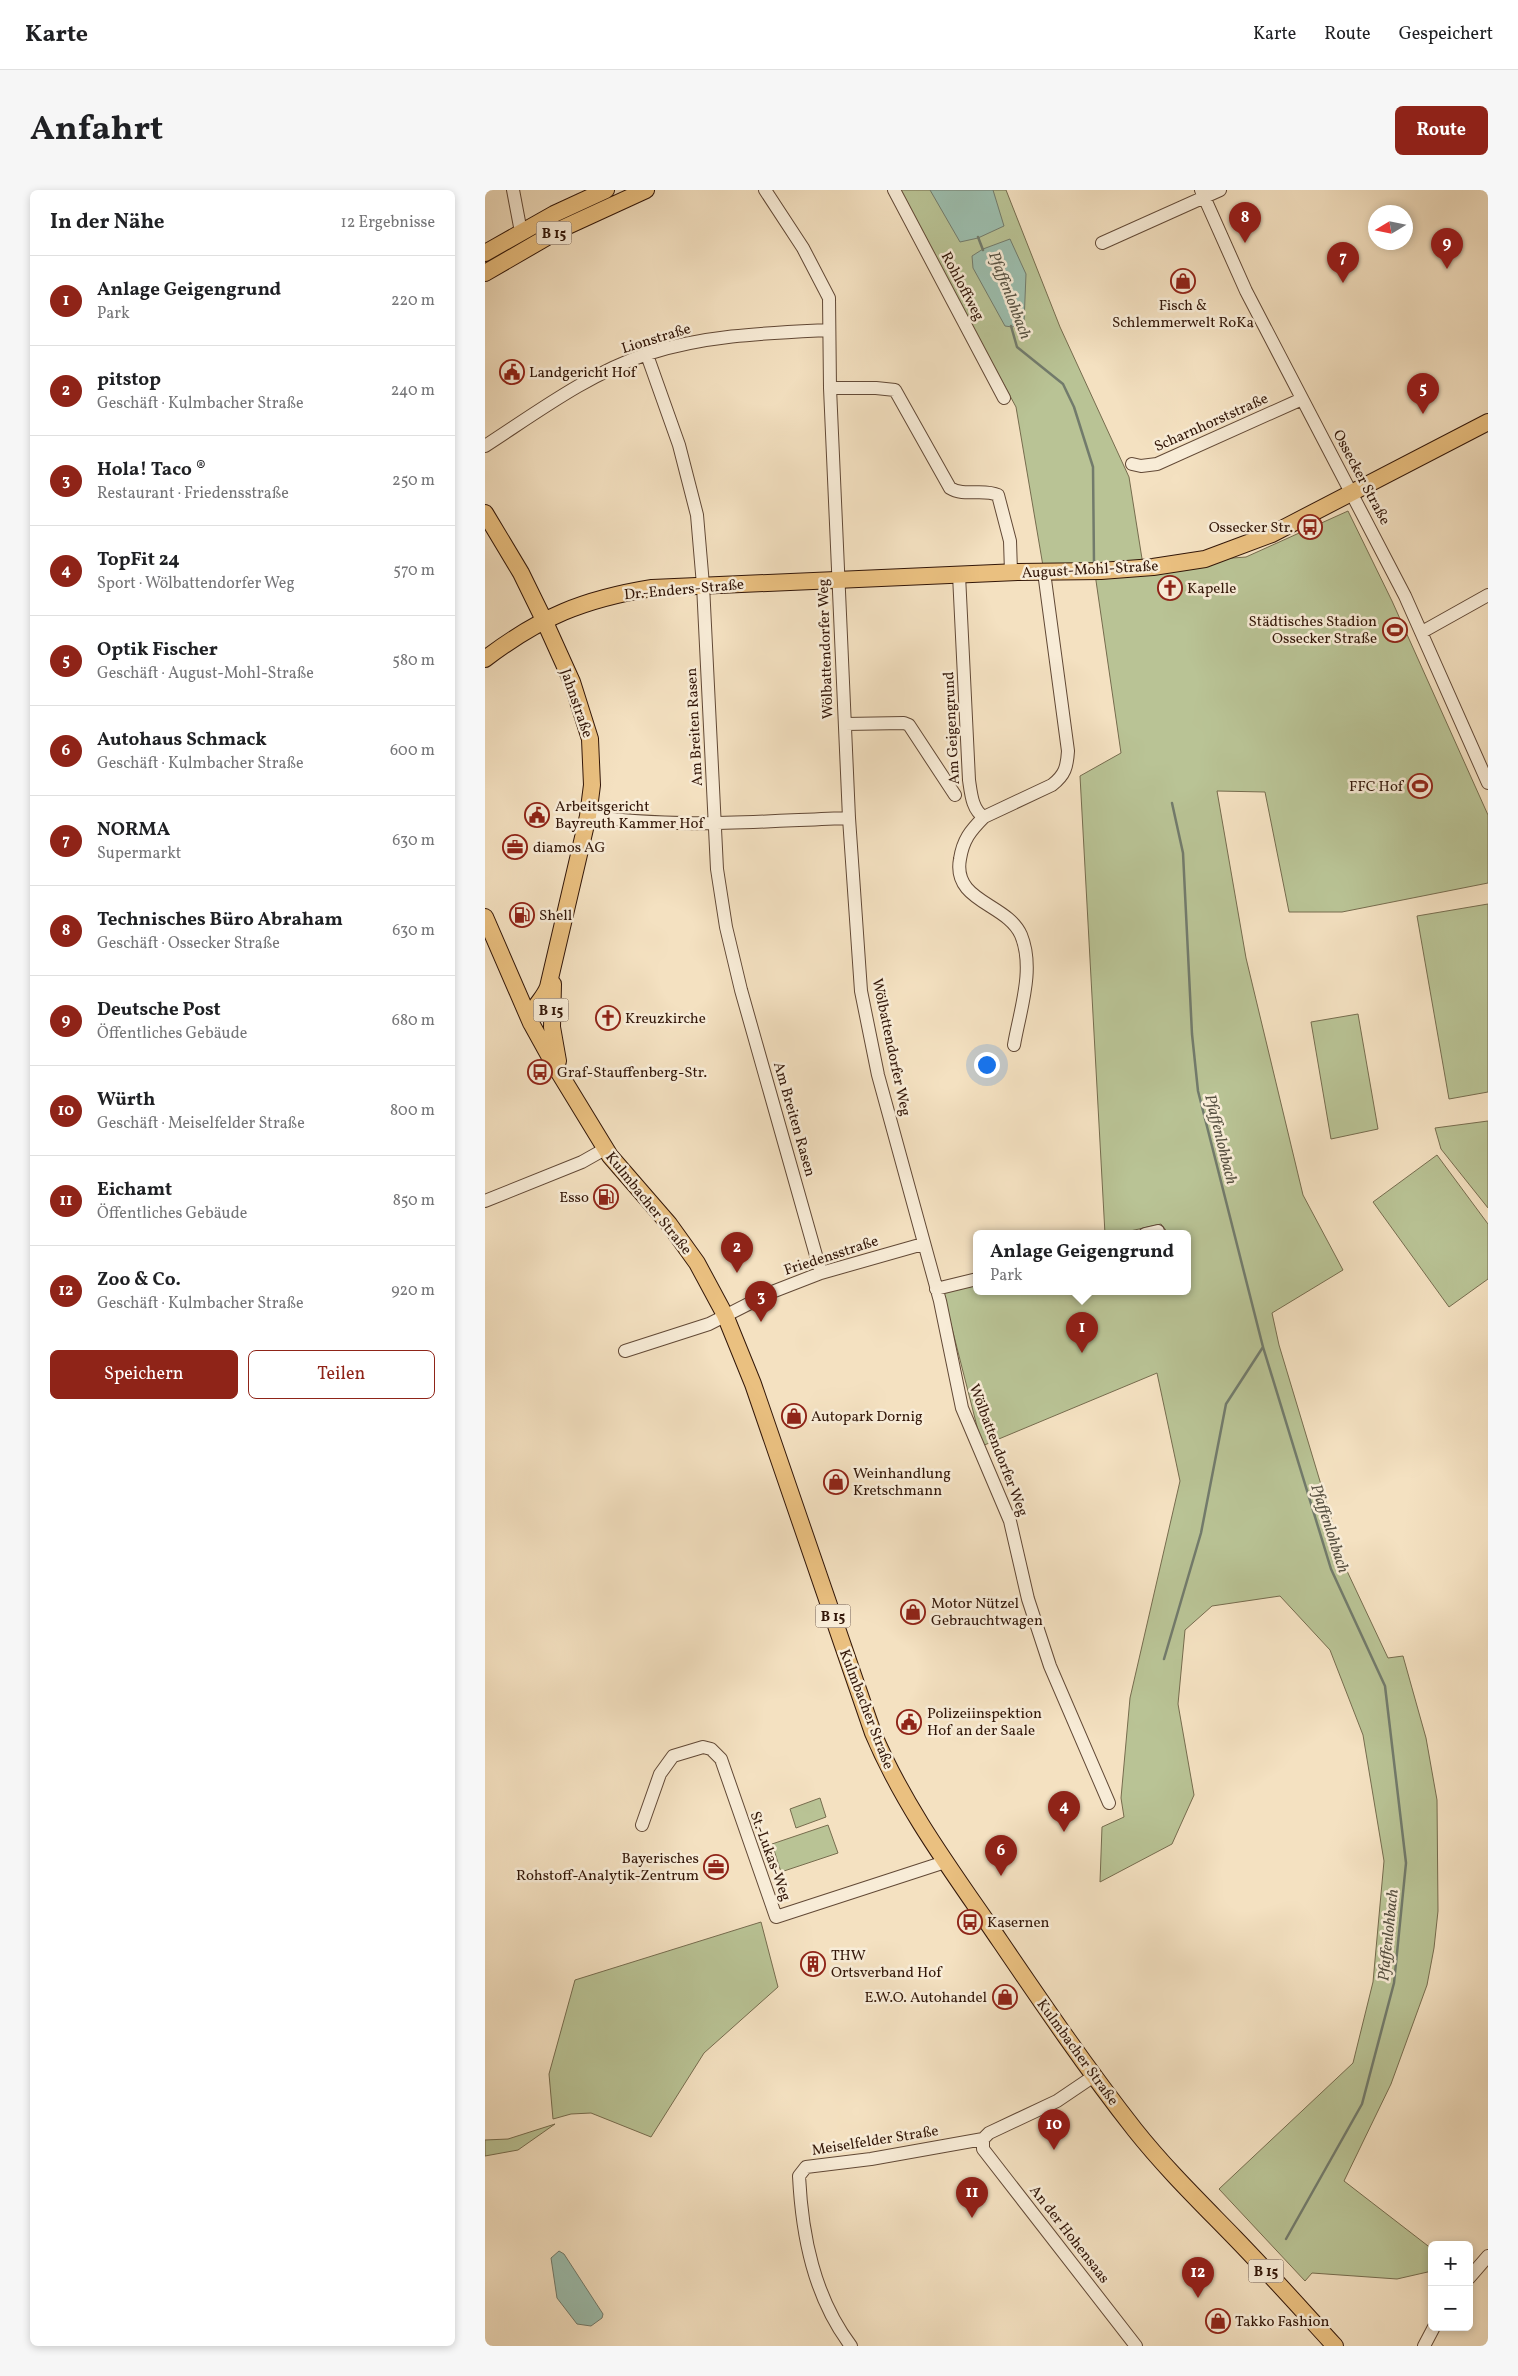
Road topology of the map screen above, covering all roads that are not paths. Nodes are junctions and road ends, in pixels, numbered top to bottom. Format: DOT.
graph roads {
  1 [pos="513,190"];
  2 [pos="607,190"];
  3 [pos="647,190"];
  4 [pos="765,190"];
  5 [pos="894,190"];
  6 [pos="1220,190"];
  7 [pos="1203,194"];
  8 [pos="521,232"];
  9 [pos="1102,243"];
  10 [pos="485,253"];
  11 [pos="485,272"];
  12 [pos="828,330"];
  13 [pos="647,355"];
  14 [pos="830,388"];
  15 [pos="1004,398"];
  16 [pos="1302,399"];
  17 [pos="1488,422"];
  18 [pos="485,446"];
  19 [pos="1132,464"];
  20 [pos="1353,493"];
  21 [pos="485,513"];
  22 [pos="1011,572"];
  23 [pos="1045,572"];
  24 [pos="959,575"];
  25 [pos="839,581"];
  26 [pos="703,585"];
  27 [pos="1488,595"];
  28 [pos="544,620"];
  29 [pos="1422,632"];
  30 [pos="485,659"];
  31 [pos="845,724"];
  32 [pos="1488,783"];
  33 [pos="955,795"];
  34 [pos="588,816"];
  35 [pos="849,818"];
  36 [pos="984,818"];
  37 [pos="715,822"];
  38 [pos="485,917"];
  39 [pos="558,939"];
  40 [pos="531,1023"];
  41 [pos="1014,1044"];
  42 [pos="563,1080"];
  43 [pos="605,1149"];
  44 [pos="485,1201"];
  45 [pos="923,1244"];
  46 [pos="821,1273"];
  47 [pos="973,1280"];
  48 [pos="937,1290"];
  49 [pos="725,1315"];
  50 [pos="625,1351"];
  51 [pos="1109,1803"];
  52 [pos="642,1825"];
  53 [pos="945,1862"];
  54 [pos="1094,2076"];
  55 [pos="983,2139"];
  56 [pos="1488,2256"];
  57 [pos="1473,2273"];
  58 [pos="1432,2331"];
  59 [pos="851,2346"];
  60 [pos="1137,2346"];
  61 [pos="1335,2346"];
  62 [pos="1424,2346"];
  1 -- 8 [label="street"];
  2 -- 8 [label="main road, B 15"];
  3 -- 11 [label="main road, B 15"];
  4 -- 12 [label="street, Wölbattendorfer Weg"];
  5 -- 15 [label="street, Rohloffweg"];
  6 -- 7 [label="street"];
  7 -- 9 [label="street"];
  7 -- 16 [label="street, Ossecker Straße"];
  8 -- 10 [label="main road, B 15"];
  12 -- 13 [label="street, Lionstraße"];
  12 -- 14 [label="street, Wölbattendorfer Weg"];
  13 -- 18 [label="street, Lionstraße"];
  13 -- 26 [label="street, Am Breiten Rasen"];
  14 -- 22 [label="street"];
  14 -- 25 [label="street, Wölbattendorfer Weg"];
  16 -- 19 [label="street, Scharnhorststraße"];
  16 -- 20 [label="street, Ossecker Straße"];
  17 -- 20 [label="main road, August-Mohl-Straße"];
  20 -- 23 [label="main road, August-Mohl-Straße"];
  20 -- 29 [label="street, Ossecker Straße"];
  21 -- 28 [label="main road, Jahnstraße / B 15"];
  22 -- 23 [label="main road, August-Mohl-Straße"];
  22 -- 24 [label="main road, August-Mohl-Straße"];
  23 -- 36 [label="street"];
  24 -- 25 [label="main road, August-Mohl-Straße"];
  24 -- 36 [label="street, Am Geigengrund"];
  25 -- 26 [label="main road, Dr.-Enders-Straße"];
  25 -- 31 [label="street, Wölbattendorfer Weg"];
  26 -- 28 [label="main road, Dr.-Enders-Straße"];
  26 -- 37 [label="street, Am Breiten Rasen"];
  27 -- 29 [label="street"];
  28 -- 30 [label="main road, Dr.-Enders-Straße"];
  28 -- 34 [label="main road, Jahnstraße / B 15"];
  29 -- 32 [label="street, Ossecker Straße"];
  31 -- 33 [label="street, Am Geigengrund"];
  31 -- 35 [label="street, Wölbattendorfer Weg"];
  34 -- 37 [label="street"];
  34 -- 39 [label="main road, Jahnstraße / B 15"];
  35 -- 37 [label="street"];
  35 -- 45 [label="street, Wölbattendorfer Weg"];
  36 -- 41 [label="street"];
  37 -- 46 [label="street, Am Breiten Rasen"];
  38 -- 40 [label="main road, Kulmbacher Straße"];
  39 -- 40 [label="main road, Jahnstraße / B 15"];
  39 -- 42 [label="main road, B 15"];
  40 -- 42 [label="main road, Kulmbacher Straße / B 15"];
  42 -- 43 [label="main road, Kulmbacher Straße / B 15"];
  43 -- 44 [label="street"];
  43 -- 49 [label="main road, Kulmbacher Straße / B 15"];
  45 -- 46 [label="street, Friedensstraße"];
  45 -- 48 [label="street, Wölbattendorfer Weg"];
  46 -- 49 [label="street, Friedensstraße"];
  47 -- 48 [label="street"];
  48 -- 51 [label="street, Wölbattendorfer Weg"];
  49 -- 50 [label="street, Friedensstraße"];
  49 -- 53 [label="main road, Kulmbacher Straße / B 15"];
  52 -- 53 [label="street, St.-Lukas-Weg"];
  53 -- 54 [label="main road, Kulmbacher Straße / B 15"];
  54 -- 55 [label="street, Meiselfelder Straße"];
  54 -- 61 [label="main road, Kulmbacher Straße / B 15"];
  55 -- 59 [label="street, Meiselfelder Straße"];
  55 -- 60 [label="street, An der Hohensaas"];
  56 -- 57 [label="street"];
  58 -- 62 [label="street"];
}
